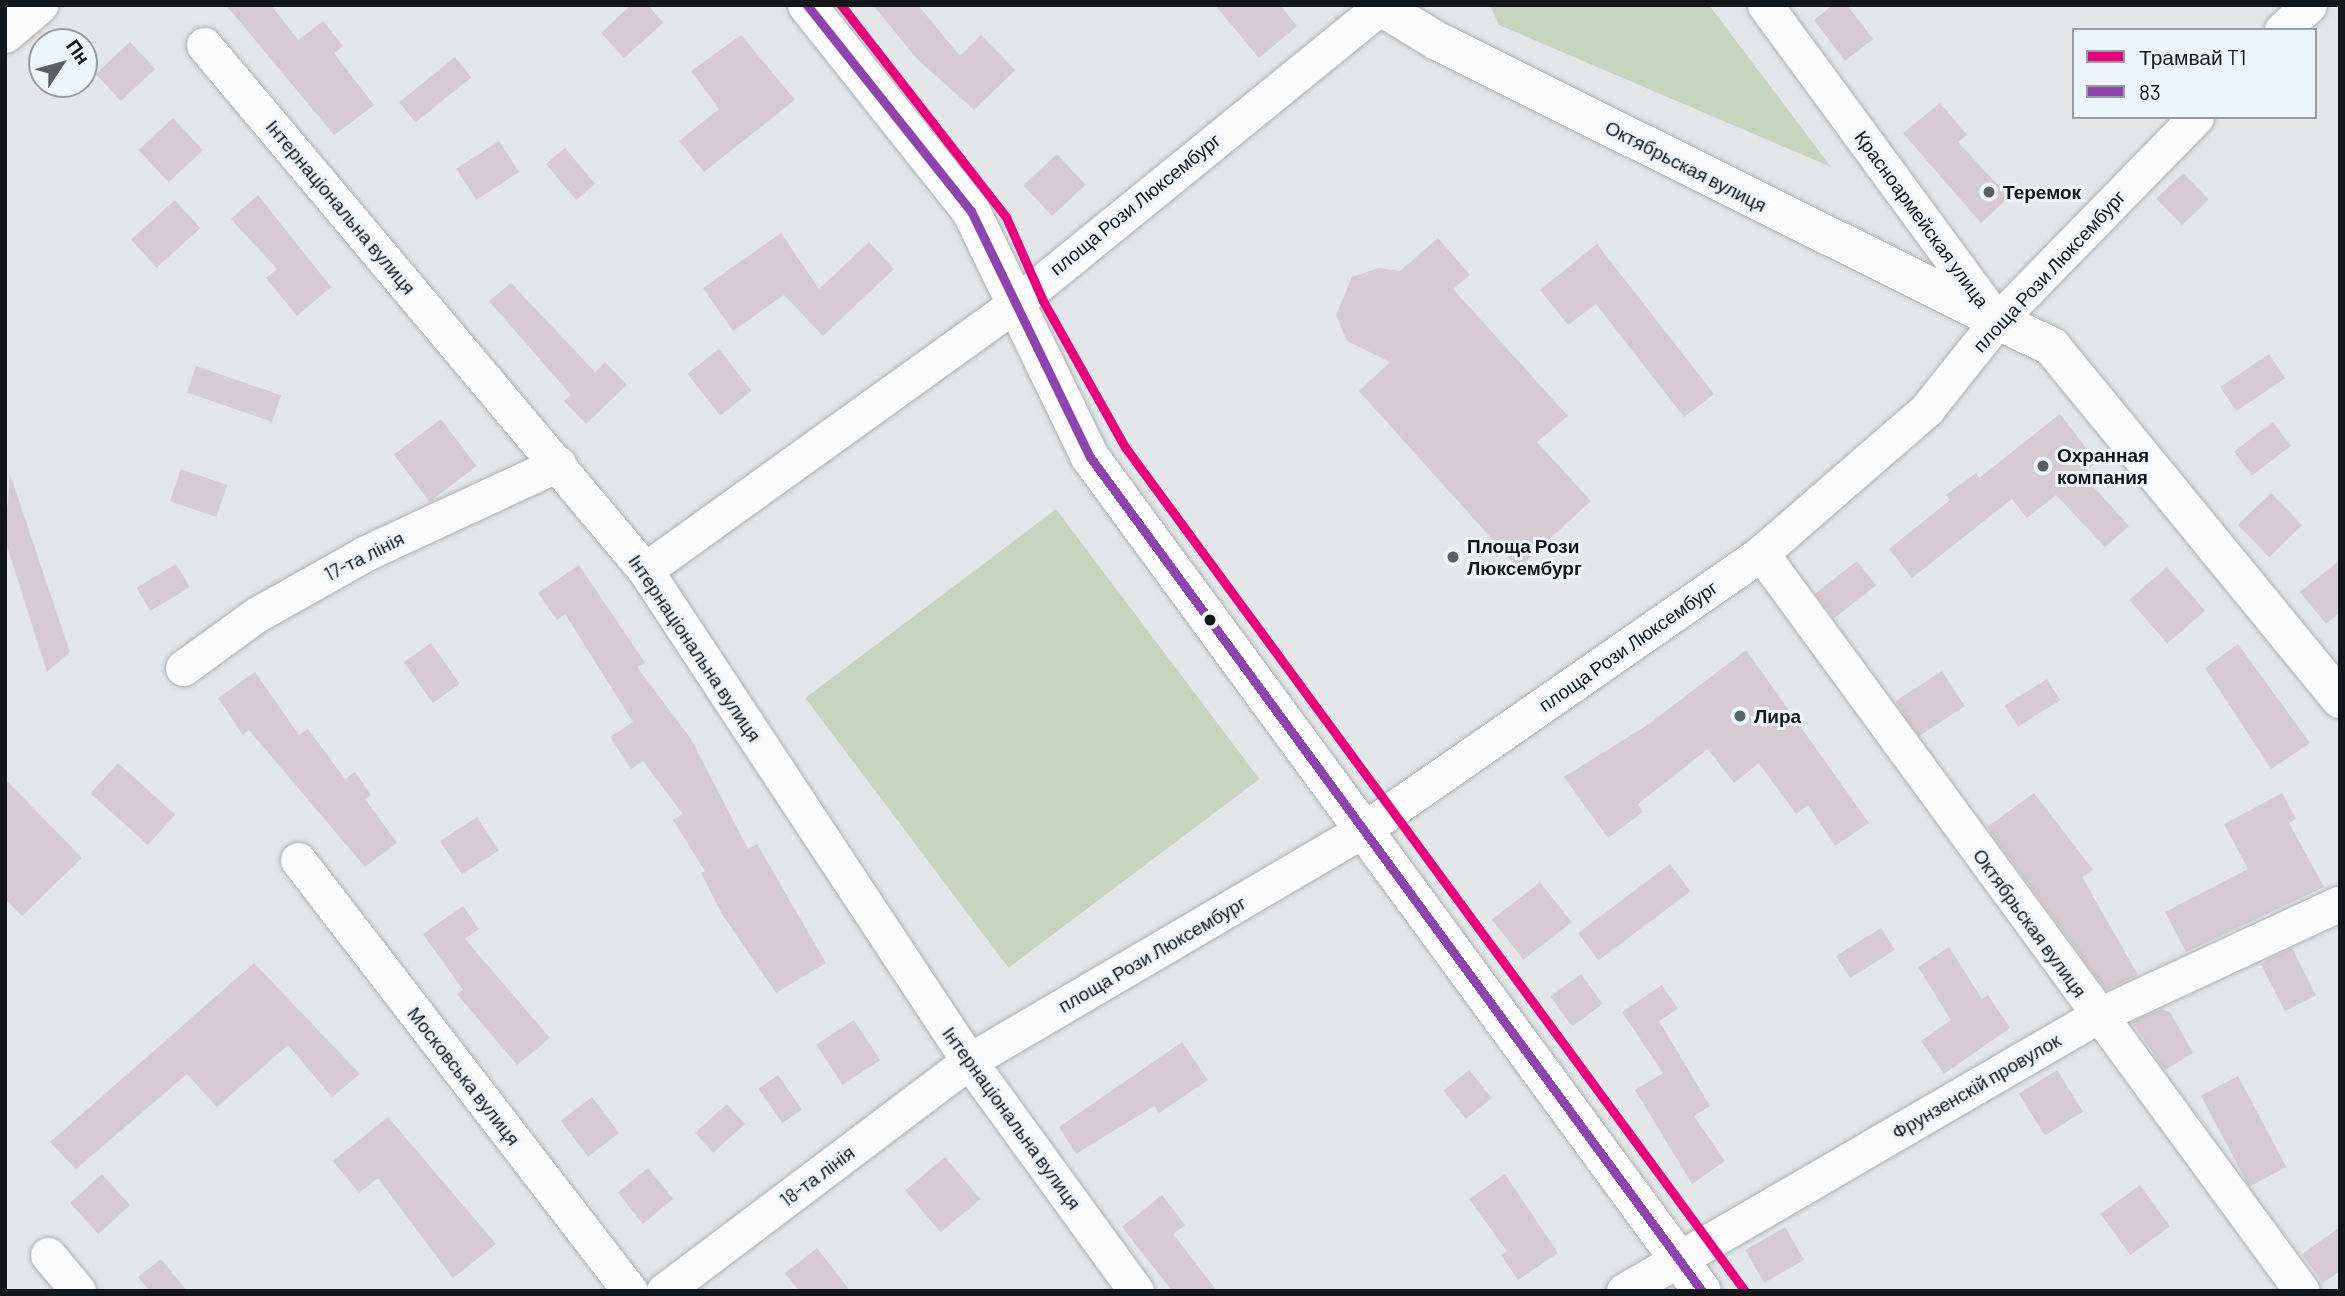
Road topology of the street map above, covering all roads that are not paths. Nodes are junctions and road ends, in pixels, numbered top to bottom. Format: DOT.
graph roads {
  1 [pos="39,5"];
  2 [pos="807,5"];
  3 [pos="2309,5"];
  4 [pos="1381,6"];
  5 [pos="1775,9"];
  6 [pos="2284,28"];
  7 [pos="5,34"];
  8 [pos="204,45"];
  9 [pos="2194,119"];
  10 [pos="1016,303"];
  11 [pos="1997,321"];
  12 [pos="558,464"];
  13 [pos="1761,553"];
  14 [pos="645,570"];
  15 [pos="183,668"];
  16 [pos="2340,699"];
  17 [pos="1363,830"];
  18 [pos="298,860"];
  19 [pos="2340,903"];
  20 [pos="2097,1016"];
  21 [pos="969,1061"];
  22 [pos="48,1255"];
  23 [pos="1679,1259"];
  24 [pos="78,1291"];
  25 [pos="630,1291"];
  26 [pos="664,1291"];
  27 [pos="1136,1291"];
  28 [pos="1624,1291"];
  29 [pos="1702,1291"];
  30 [pos="2302,1291"];
  1 -- 7 [label="street"];
  2 -- 10 [label="street"];
  3 -- 6 [label="street"];
  4 -- 10 [label="street, площа Рози Люксембург"];
  4 -- 11 [label="street, Октябрьская вулиця"];
  5 -- 11 [label="street, Красноармейская улица"];
  8 -- 12 [label="street, Інтернаціональна вулиця"];
  9 -- 11 [label="street, площа Рози Люксембург"];
  10 -- 14 [label="street, площа Рози Люксембург"];
  10 -- 17 [label="street"];
  11 -- 13 [label="street, площа Рози Люксембург"];
  11 -- 16 [label="street, Красноармейская улица"];
  12 -- 14 [label="street, Інтернаціональна вулиця"];
  12 -- 15 [label="street, 17-та лінія"];
  13 -- 17 [label="street, площа Рози Люксембург"];
  13 -- 20 [label="street, Октябрьская вулиця"];
  14 -- 21 [label="street, Інтернаціональна вулиця"];
  17 -- 21 [label="street, площа Рози Люксембург"];
  17 -- 23 [label="street"];
  18 -- 25 [label="street, Московська вулиця"];
  19 -- 20 [label="street, Фрунзенскій провулок"];
  20 -- 23 [label="street, Фрунзенскій провулок"];
  20 -- 30 [label="street, Октябрьская вулиця"];
  21 -- 26 [label="street, 18-та лінія"];
  21 -- 27 [label="street, Інтернаціональна вулиця"];
  22 -- 24 [label="street"];
  23 -- 28 [label="street, Фрунзенскій провулок"];
  23 -- 29 [label="street"];
}
